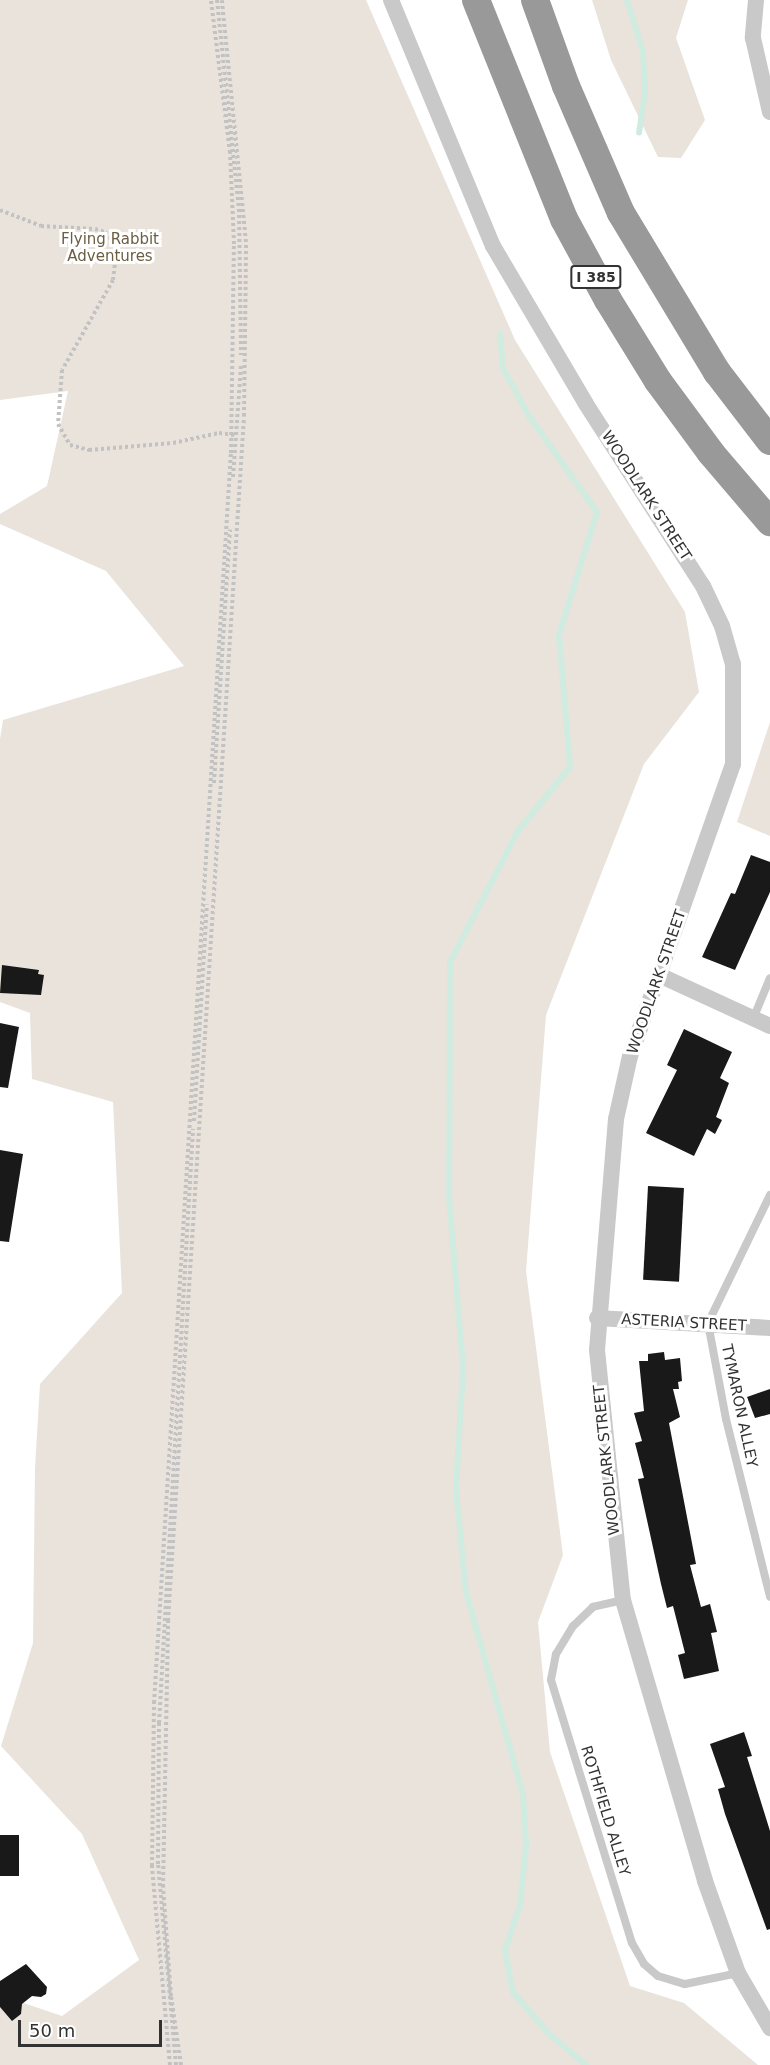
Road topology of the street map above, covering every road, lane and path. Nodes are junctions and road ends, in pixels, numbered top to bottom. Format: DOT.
graph roads {
  1 [pos="211,0"];
  2 [pos="217,0"];
  3 [pos="222,0"];
  4 [pos="391,0"];
  5 [pos="476,0"];
  6 [pos="535,0"];
  7 [pos="756,0"];
  8 [pos="770,112"];
  9 [pos="0,210"];
  10 [pos="229,434"];
  11 [pos="236,435"];
  12 [pos="770,441"];
  13 [pos="770,522"];
  14 [pos="659,975"];
  15 [pos="770,978"];
  16 [pos="753,1018"];
  17 [pos="770,1026"];
  18 [pos="770,1195"];
  19 [pos="597,1318"];
  20 [pos="708,1323"];
  21 [pos="770,1328"];
  22 [pos="770,1597"];
  23 [pos="623,1600"];
  24 [pos="738,1973"];
  25 [pos="769,2026"];
  26 [pos="170,2065"];
  27 [pos="176,2065"];
  28 [pos="181,2065"];
  1 -- 10 [label="path"];
  2 -- 11 [label="path"];
  3 -- 28 [label="path"];
  4 -- 14 [label="street, WOODLARK STREET"];
  5 -- 13 [label="highway, I 385"];
  6 -- 12 [label="highway"];
  7 -- 8 [label="street"];
  9 -- 10 [label="path"];
  10 -- 11 [label="path"];
  10 -- 26 [label="path"];
  11 -- 27 [label="path"];
  14 -- 16 [label="street"];
  14 -- 19 [label="street, WOODLARK STREET"];
  15 -- 16 [label="lane"];
  16 -- 17 [label="street"];
  18 -- 20 [label="lane"];
  19 -- 20 [label="street, ASTERIA STREET"];
  19 -- 23 [label="street, WOODLARK STREET"];
  20 -- 21 [label="street, ASTERIA STREET"];
  20 -- 22 [label="lane, TYMARON ALLEY"];
  23 -- 24 [label="street, WOODLARK STREET"];
  23 -- 24 [label="lane, ROTHFIELD ALLEY"];
  24 -- 25 [label="street, WOODLARK STREET"];
}
